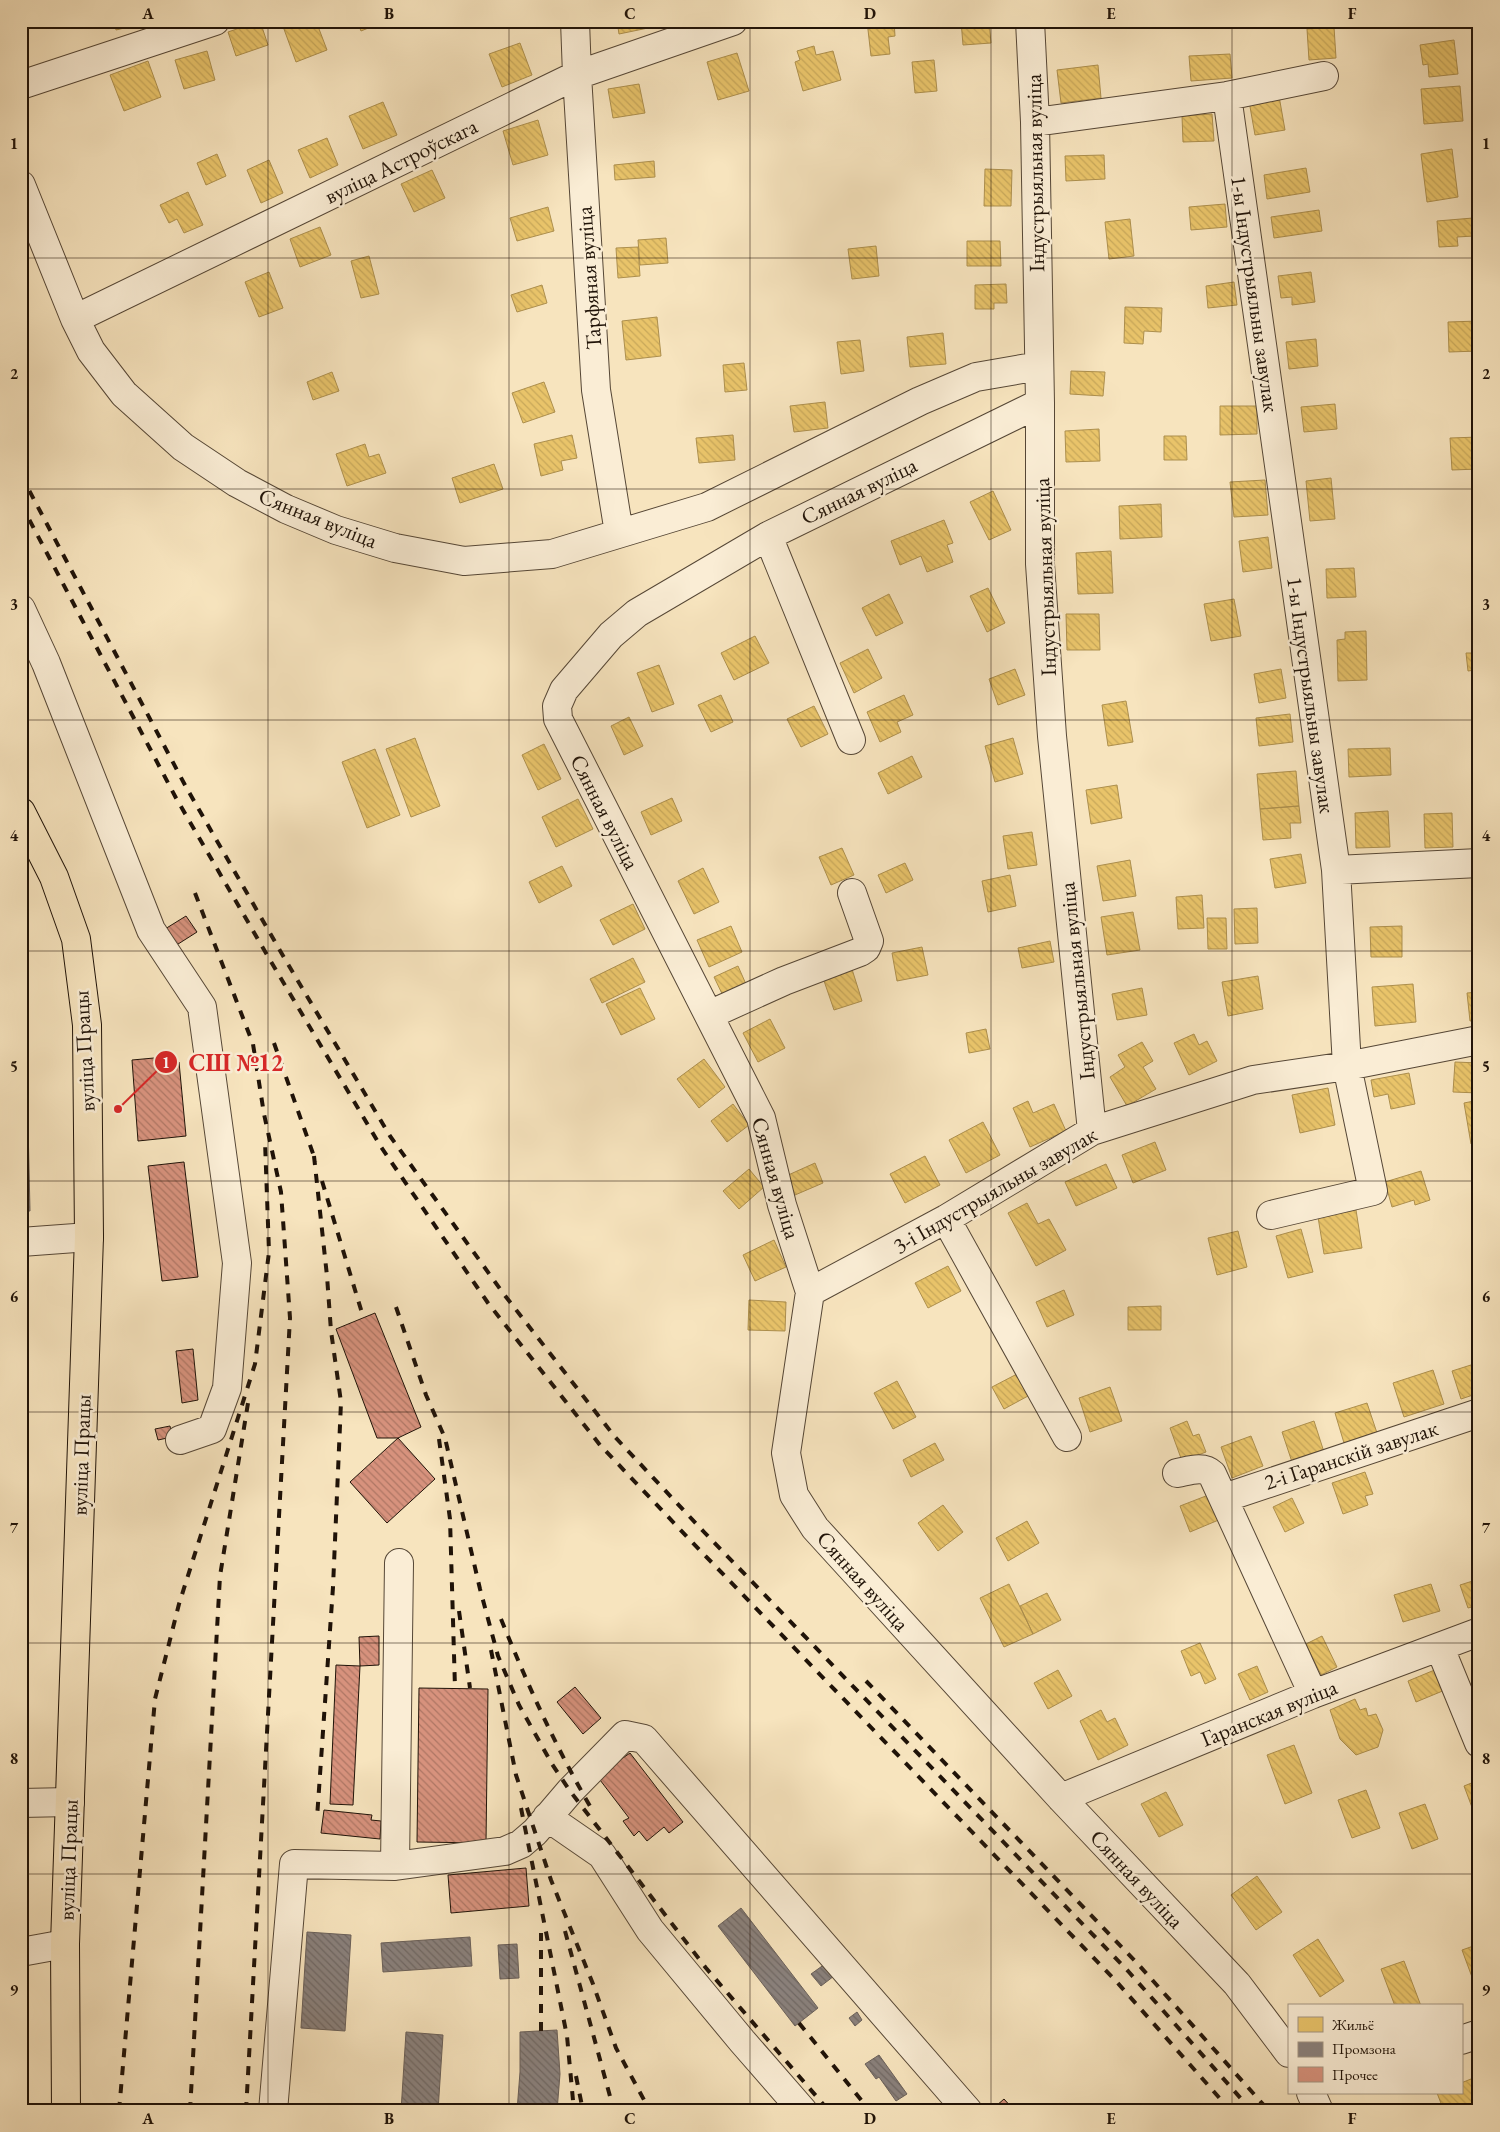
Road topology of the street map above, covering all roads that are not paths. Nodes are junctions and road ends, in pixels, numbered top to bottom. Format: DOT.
graph roads {
  1 [pos="215,21"];
  2 [pos="575,21"];
  3 [pos="734,21"];
  4 [pos="1030,21"];
  5 [pos="185,26"];
  6 [pos="576,76"];
  7 [pos="1324,76"];
  8 [pos="21,85"];
  9 [pos="1227,96"];
  10 [pos="1035,122"];
  11 [pos="21,185"];
  12 [pos="75,319"];
  13 [pos="1040,366"];
  14 [pos="1040,403"];
  15 [pos="618,533"];
  16 [pos="768,536"];
  17 [pos="21,609"];
  18 [pos="851,740"];
  19 [pos="21,812"];
  20 [pos="1479,863"];
  21 [pos="1336,870"];
  22 [pos="852,893"];
  23 [pos="709,1015"];
  24 [pos="1479,1040"];
  25 [pos="1347,1066"];
  26 [pos="1092,1131"];
  27 [pos="1271,1215"];
  28 [pos="946,1220"];
  29 [pos="89,1237"];
  30 [pos="21,1242"];
  31 [pos="810,1292"];
  32 [pos="1479,1413"];
  33 [pos="1067,1437"];
  34 [pos="180,1440"];
  35 [pos="1177,1473"];
  36 [pos="1224,1498"];
  37 [pos="398,1563"];
  38 [pos="1479,1632"];
  39 [pos="1440,1648"];
  40 [pos="1313,1694"];
  41 [pos="1479,1743"];
  42 [pos="1061,1798"];
  43 [pos="70,1802"];
  44 [pos="21,1803"];
  45 [pos="547,1817"];
  46 [pos="395,1866"];
  47 [pos="65,1944"];
  48 [pos="21,1952"];
  49 [pos="1479,2034"];
  50 [pos="1462,2040"];
  51 [pos="1288,2052"];
  52 [pos="1311,2094"];
  53 [pos="66,2111"];
  54 [pos="273,2111"];
  55 [pos="803,2111"];
  56 [pos="968,2111"];
  57 [pos="1319,2111"];
  1 -- 5 [label="street"];
  2 -- 6 [label="street, Тарфяная вуліца"];
  3 -- 6 [label="street, вуліца Астроўскага"];
  4 -- 10 [label="street, Індустрыяльная вуліца"];
  5 -- 8 [label="street"];
  6 -- 12 [label="street, вуліца Астроўскага"];
  6 -- 15 [label="street, Тарфяная вуліца"];
  7 -- 9 [label="street"];
  9 -- 10 [label="street"];
  9 -- 21 [label="street, 1-ы Індустрыяльны завулак"];
  10 -- 13 [label="street, Індустрыяльная вуліца"];
  11 -- 12 [label="street, Сянная вуліца"];
  12 -- 15 [label="street, Сянная вуліца"];
  13 -- 14 [label="street, Індустрыяльная вуліца"];
  13 -- 15 [label="street, Сянная вуліца"];
  14 -- 16 [label="street, Сянная вуліца"];
  14 -- 26 [label="street, Індустрыяльная вуліца"];
  16 -- 18 [label="street"];
  16 -- 23 [label="street, Сянная вуліца"];
  17 -- 34 [label="street"];
  19 -- 29 [label="main road, вуліца Працы"];
  20 -- 21 [label="street"];
  21 -- 25 [label="street, 1-ы Індустрыяльны завулак"];
  22 -- 23 [label="street"];
  23 -- 31 [label="street, Сянная вуліца"];
  24 -- 25 [label="street, 3-і Індустрыяльны завулак"];
  25 -- 26 [label="street, 3-і Індустрыяльны завулак"];
  25 -- 27 [label="street, 1-ы Індустрыяльны завулак"];
  26 -- 28 [label="street, 3-і Індустрыяльны завулак"];
  28 -- 31 [label="street, 3-і Індустрыяльны завулак"];
  28 -- 33 [label="street"];
  29 -- 30 [label="street"];
  29 -- 43 [label="main road, вуліца Працы"];
  31 -- 42 [label="street, Сянная вуліца"];
  32 -- 36 [label="street, 2-і Гаранскій завулак"];
  35 -- 36 [label="street"];
  36 -- 40 [label="street"];
  37 -- 46 [label="street"];
  38 -- 39 [label="street, Гаранская вуліца"];
  39 -- 40 [label="street, Гаранская вуліца"];
  39 -- 41 [label="street"];
  40 -- 42 [label="street, Гаранская вуліца"];
  42 -- 51 [label="street, Сянная вуліца"];
  43 -- 44 [label="street"];
  43 -- 47 [label="main road, вуліца Працы"];
  45 -- 46 [label="street"];
  45 -- 55 [label="street"];
  45 -- 56 [label="street"];
  46 -- 54 [label="street"];
  47 -- 48 [label="street"];
  47 -- 53 [label="main road, вуліца Працы"];
  49 -- 50 [label="street"];
  52 -- 57 [label="street"];
}
